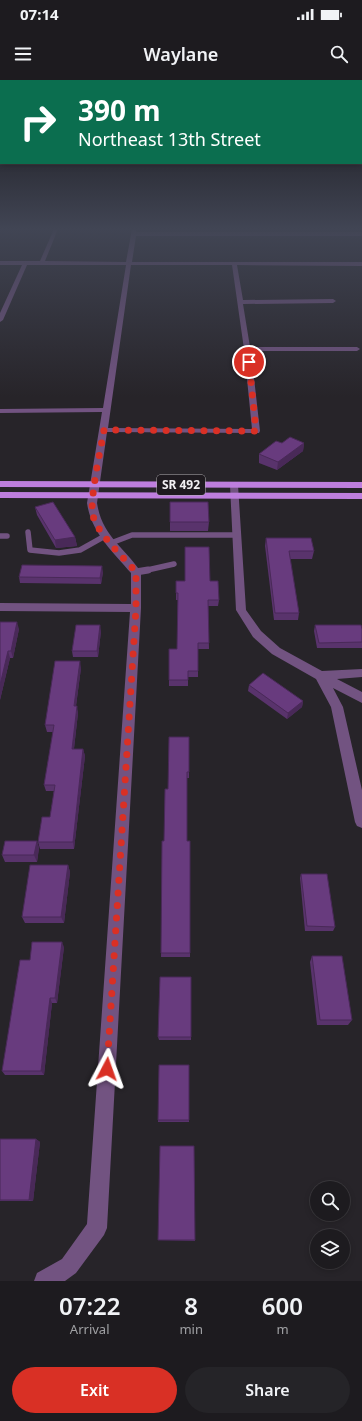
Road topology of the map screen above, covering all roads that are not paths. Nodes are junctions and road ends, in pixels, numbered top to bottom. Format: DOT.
graph roads {
  1 [pos="16,285"];
  2 [pos="126,285"];
  3 [pos="237,285"];
  4 [pos="0,301"];
  5 [pos="333,301"];
  6 [pos="9,302"];
  7 [pos="239,302"];
  8 [pos="0,320"];
  9 [pos="248,349"];
  10 [pos="357,349"];
  11 [pos="107,410"];
  12 [pos="0,411"];
  13 [pos="104,430"];
  14 [pos="0,484"];
  15 [pos="362,485"];
  16 [pos="94,490"];
  17 [pos="234,490"];
  18 [pos="0,495"];
  19 [pos="362,496"];
  20 [pos="28,532"];
  21 [pos="237,535"];
  22 [pos="0,536"];
  23 [pos="7,536"];
  24 [pos="108,539"];
  25 [pos="174,564"];
  26 [pos="136,572"];
  27 [pos="0,607"];
  28 [pos="136,608"];
  29 [pos="362,673"];
  30 [pos="320,676"];
  31 [pos="362,698"];
  32 [pos="362,822"];
  33 [pos="45,1281"];
  1 -- 6 [label="street"];
  2 -- 11 [label="street"];
  3 -- 7 [label="street"];
  4 -- 6 [label="street"];
  5 -- 7 [label="street"];
  6 -- 8 [label="street"];
  7 -- 9 [label="street"];
  9 -- 10 [label="street"];
  9 -- 13 [label="street"];
  11 -- 12 [label="street"];
  11 -- 13 [label="street"];
  13 -- 16 [label="street"];
  14 -- 16 [label="main road, SR 492"];
  15 -- 17 [label="main road, SR 492"];
  16 -- 17 [label="main road, SR 492"];
  16 -- 18 [label="main road, SR 492"];
  16 -- 24 [label="street"];
  17 -- 19 [label="main road, SR 492"];
  17 -- 21 [label="street"];
  20 -- 24 [label="lane"];
  21 -- 24 [label="lane"];
  21 -- 30 [label="street"];
  22 -- 23 [label="lane"];
  24 -- 26 [label="street"];
  25 -- 26 [label="lane"];
  26 -- 28 [label="street"];
  27 -- 28 [label="street"];
  28 -- 33 [label="street"];
  29 -- 30 [label="street"];
  30 -- 31 [label="street"];
  30 -- 32 [label="street"];
}
